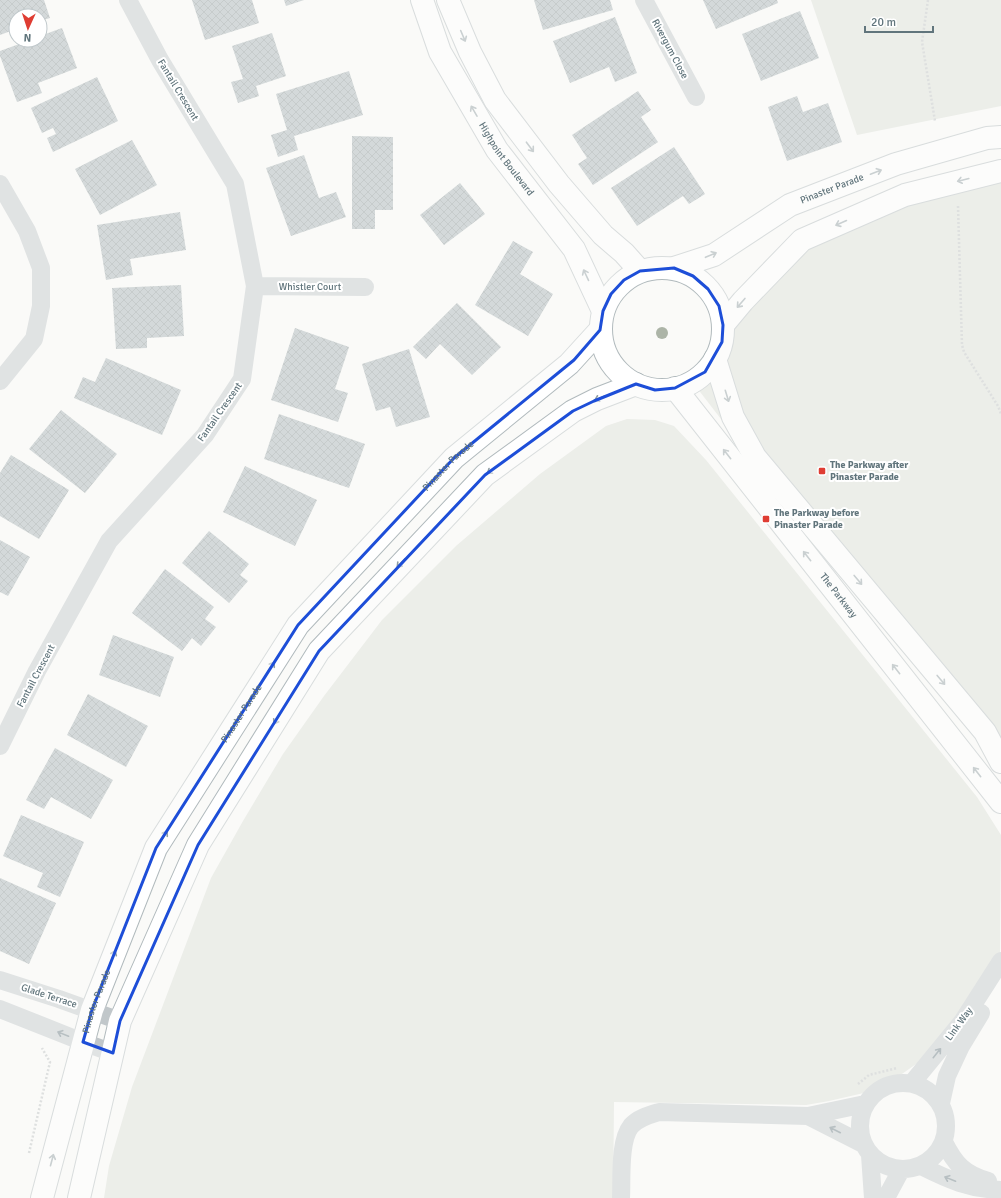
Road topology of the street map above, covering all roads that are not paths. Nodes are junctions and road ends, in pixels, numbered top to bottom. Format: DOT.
graph roads {
  1 [pos="128,0"];
  2 [pos="422,0"];
  3 [pos="448,0"];
  4 [pos="644,0"];
  5 [pos="696,97"];
  6 [pos="1001,136"];
  7 [pos="1001,171"];
  8 [pos="0,184"];
  9 [pos="674,268"];
  10 [pos="640,271"];
  11 [pos="255,286"];
  12 [pos="365,287"];
  13 [pos="601,320"];
  14 [pos="723,325"];
  15 [pos="715,359"];
  16 [pos="0,381"];
  17 [pos="636,384"];
  18 [pos="675,388"];
  19 [pos="0,746"];
  20 [pos="1001,762"];
  21 [pos="1001,802"];
  22 [pos="1001,961"];
  23 [pos="0,980"];
  24 [pos="1001,980"];
  25 [pos="0,1009"];
  26 [pos="92,1010"];
  27 [pos="120,1022"];
  28 [pos="83,1042"];
  29 [pos="113,1052"];
  30 [pos="912,1083"];
  31 [pos="941,1103"];
  32 [pos="865,1104"];
  33 [pos="808,1116"];
  34 [pos="944,1142"];
  35 [pos="866,1149"];
  36 [pos="921,1166"];
  37 [pos="901,1170"];
  38 [pos="1001,1184"];
  39 [pos="1001,1190"];
  40 [pos="42,1198"];
  41 [pos="79,1198"];
  42 [pos="622,1198"];
  43 [pos="873,1198"];
  44 [pos="886,1198"];
  1 -- 11 [label="street, Fantail Crescent"];
  13 -- 2 [label="street, Highpoint Boulevard, one-way"];
  3 -- 10 [label="street, one-way"];
  4 -- 5 [label="street, Rivergum Close"];
  9 -- 6 [label="street, Pinaster Parade, one-way"];
  7 -- 14 [label="street, one-way"];
  8 -- 16 [label="street"];
  9 -- 10 [label="street"];
  9 -- 14 [label="street"];
  10 -- 13 [label="street"];
  11 -- 12 [label="street, Whistler Court"];
  11 -- 19 [label="street, Fantail Crescent"];
  13 -- 17 [label="street"];
  26 -- 13 [label="street, Pinaster Parade, one-way"];
  14 -- 15 [label="street"];
  15 -- 18 [label="street"];
  15 -- 20 [label="street, one-way"];
  17 -- 18 [label="street"];
  17 -- 27 [label="street, one-way"];
  21 -- 18 [label="street, The Parkway, one-way"];
  30 -- 22 [label="street, Link Way, one-way"];
  23 -- 26 [label="street, Glade Terrace"];
  24 -- 31 [label="street, Link Way"];
  28 -- 25 [label="street, one-way"];
  26 -- 27 [label="street, Glade Terrace"];
  26 -- 28 [label="street, Pinaster Parade"];
  27 -- 29 [label="street"];
  28 -- 29 [label="street"];
  40 -- 28 [label="street, Pinaster Parade, one-way"];
  29 -- 41 [label="street"];
  30 -- 31 [label="street"];
  30 -- 32 [label="street"];
  31 -- 34 [label="street, Link Way"];
  32 -- 33 [label="street"];
  32 -- 35 [label="street"];
  35 -- 33 [label="street, Link Way, one-way"];
  33 -- 42 [label="street"];
  34 -- 36 [label="street, Link Way"];
  34 -- 38 [label="street"];
  35 -- 37 [label="street, Link Way"];
  35 -- 43 [label="street"];
  36 -- 37 [label="street, Link Way"];
  39 -- 36 [label="street, one-way"];
  37 -- 44 [label="street"];
}
